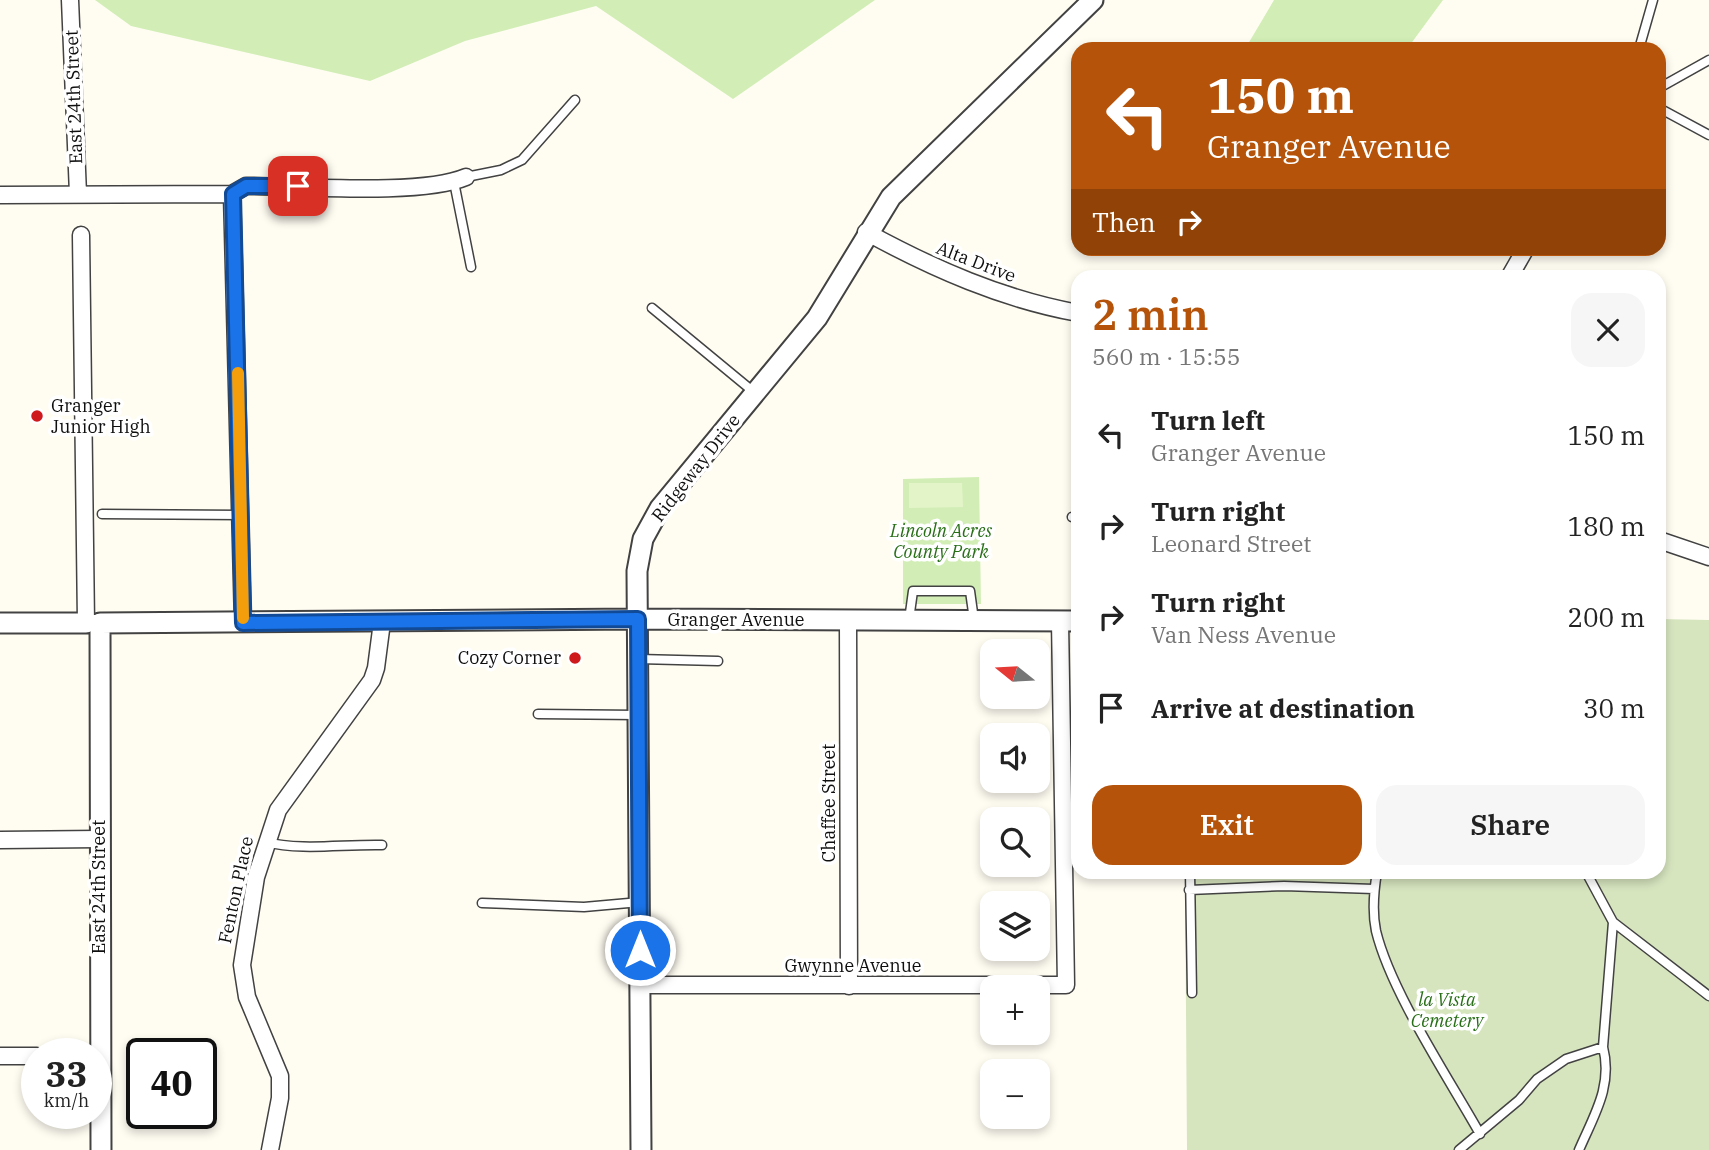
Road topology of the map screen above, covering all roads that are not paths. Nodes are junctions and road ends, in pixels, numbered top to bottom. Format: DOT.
graph roads {
  1 [pos="70,0"];
  2 [pos="1093,0"];
  3 [pos="1653,0"];
  4 [pos="1641,42"];
  5 [pos="1709,60"];
  6 [pos="1666,84"];
  7 [pos="575,100"];
  8 [pos="1666,112"];
  9 [pos="1709,135"];
  10 [pos="460,179"];
  11 [pos="78,194"];
  12 [pos="233,194"];
  13 [pos="0,195"];
  14 [pos="866,232"];
  15 [pos="81,235"];
  16 [pos="471,267"];
  17 [pos="652,308"];
  18 [pos="1071,312"];
  19 [pos="755,393"];
  20 [pos="102,514"];
  21 [pos="242,515"];
  22 [pos="1666,542"];
  23 [pos="1709,557"];
  24 [pos="638,619"];
  25 [pos="909,620"];
  26 [pos="974,620"];
  27 [pos="848,621"];
  28 [pos="1069,621"];
  29 [pos="382,622"];
  30 [pos="93,623"];
  31 [pos="243,623"];
  32 [pos="0,624"];
  33 [pos="638,659"];
  34 [pos="718,660"];
  35 [pos="538,714"];
  36 [pos="638,715"];
  37 [pos="99,839"];
  38 [pos="0,840"];
  39 [pos="265,842"];
  40 [pos="382,845"];
  41 [pos="1190,879"];
  42 [pos="1376,879"];
  43 [pos="1590,879"];
  44 [pos="1374,889"];
  45 [pos="1189,890"];
  46 [pos="640,902"];
  47 [pos="482,903"];
  48 [pos="1613,922"];
  49 [pos="640,985"];
  50 [pos="849,986"];
  51 [pos="1192,993"];
  52 [pos="1709,996"];
  53 [pos="99,1038"];
  54 [pos="1603,1047"];
  55 [pos="0,1056"];
  56 [pos="21,1056"];
  57 [pos="101,1129"];
  58 [pos="1480,1134"];
  59 [pos="101,1150"];
  60 [pos="270,1150"];
  61 [pos="641,1150"];
  62 [pos="1459,1150"];
  63 [pos="1579,1150"];
  1 -- 11 [label="street, East 24th Street"];
  2 -- 14 [label="street, Ridgeway Drive"];
  3 -- 4 [label="lane"];
  5 -- 6 [label="lane"];
  7 -- 10 [label="lane"];
  8 -- 9 [label="lane"];
  10 -- 12 [label="street"];
  10 -- 16 [label="lane"];
  11 -- 12 [label="street"];
  11 -- 13 [label="street"];
  12 -- 21 [label="street"];
  14 -- 18 [label="street, Alta Drive"];
  14 -- 19 [label="street, Ridgeway Drive"];
  15 -- 30 [label="street, East 24th Street"];
  17 -- 19 [label="lane"];
  19 -- 24 [label="street, Ridgeway Drive"];
  20 -- 21 [label="lane"];
  21 -- 31 [label="street"];
  22 -- 23 [label="street"];
  24 -- 27 [label="street, Granger Avenue"];
  24 -- 29 [label="street, Granger Avenue"];
  24 -- 33 [label="street, Ridgeway Drive"];
  25 -- 26 [label="street, Granger Avenue"];
  25 -- 26 [label="lane"];
  25 -- 27 [label="street, Granger Avenue"];
  26 -- 28 [label="street, Granger Avenue"];
  27 -- 50 [label="street, Chaffee Street"];
  28 -- 50 [label="street, Gwynne Avenue"];
  29 -- 31 [label="street, Granger Avenue"];
  29 -- 39 [label="street, Fenton Place"];
  30 -- 31 [label="street, Granger Avenue"];
  30 -- 32 [label="street, Granger Avenue"];
  30 -- 37 [label="street, East 24th Street"];
  33 -- 34 [label="lane"];
  33 -- 36 [label="street, Ridgeway Drive"];
  35 -- 36 [label="lane"];
  36 -- 46 [label="street, Ridgeway Drive"];
  37 -- 38 [label="street"];
  37 -- 53 [label="street, East 24th Street"];
  39 -- 40 [label="lane"];
  39 -- 60 [label="street, Fenton Place"];
  41 -- 45 [label="lane"];
  42 -- 44 [label="lane"];
  43 -- 48 [label="lane"];
  44 -- 45 [label="lane"];
  44 -- 58 [label="lane"];
  45 -- 51 [label="lane"];
  46 -- 47 [label="lane"];
  46 -- 49 [label="street, Ridgeway Drive"];
  48 -- 52 [label="lane"];
  48 -- 54 [label="lane"];
  49 -- 50 [label="street, Gwynne Avenue"];
  49 -- 61 [label="street, Ridgeway Drive"];
  54 -- 58 [label="lane"];
  54 -- 63 [label="lane"];
  55 -- 56 [label="street"];
  57 -- 59 [label="street, East 24th Street"];
  58 -- 62 [label="lane"];
}
